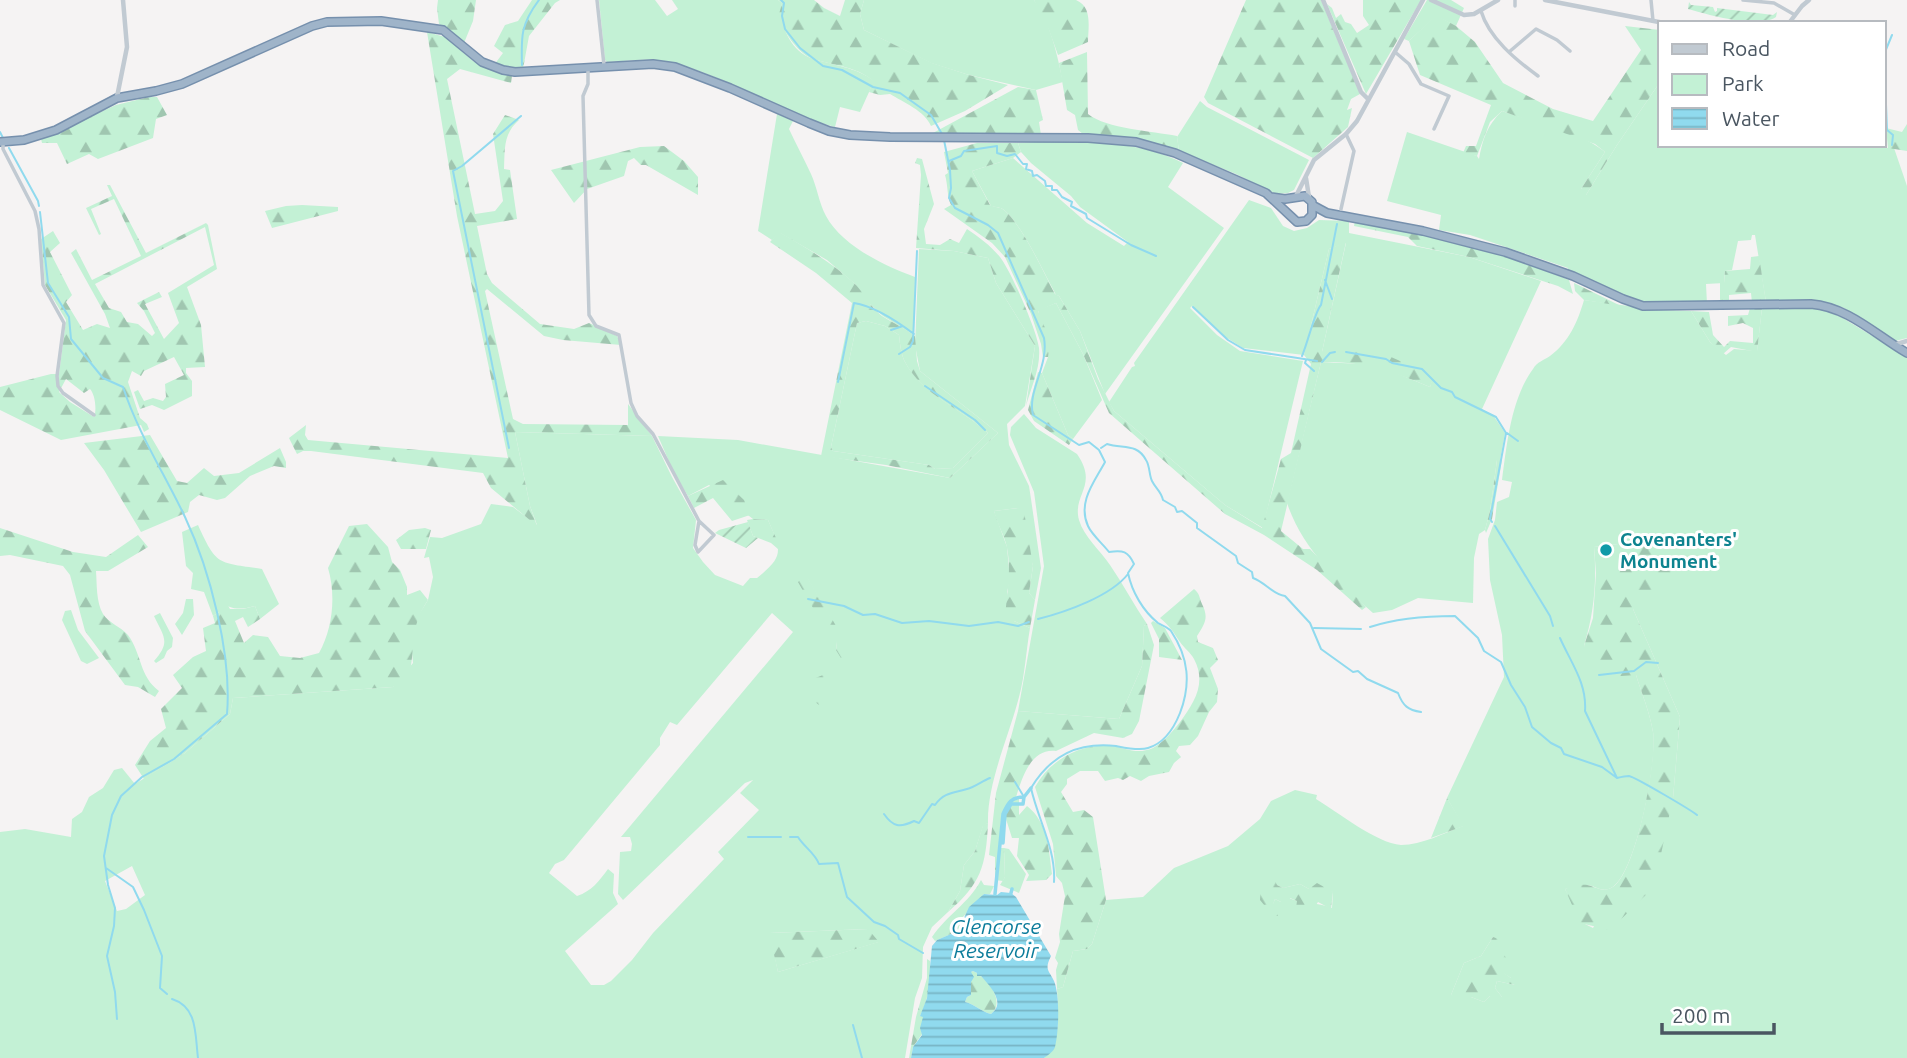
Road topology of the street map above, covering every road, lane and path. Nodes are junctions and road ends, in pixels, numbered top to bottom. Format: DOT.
graph roads {
  1 [pos="122,0"];
  2 [pos="597,0"];
  3 [pos="1323,0"];
  4 [pos="1423,0"];
  5 [pos="1431,0"];
  6 [pos="1498,0"];
  7 [pos="1515,0"];
  8 [pos="1545,0"];
  9 [pos="1651,0"];
  10 [pos="1742,0"];
  11 [pos="1810,0"];
  12 [pos="1560,2"];
  13 [pos="1515,6"];
  14 [pos="1481,11"];
  15 [pos="1795,15"];
  16 [pos="1653,21"];
  17 [pos="1790,21"];
  18 [pos="1658,22"];
  19 [pos="1570,51"];
  20 [pos="1395,52"];
  21 [pos="1509,52"];
  22 [pos="604,65"];
  23 [pos="588,66"];
  24 [pos="1538,76"];
  25 [pos="117,98"];
  26 [pos="1368,99"];
  27 [pos="1434,129"];
  28 [pos="1346,134"];
  29 [pos="4,142"];
  30 [pos="1306,177"];
  31 [pos="1271,197"];
  32 [pos="1294,197"];
  33 [pos="1309,198"];
  34 [pos="1314,206"];
  35 [pos="1341,209"];
  36 [pos="1288,213"];
  37 [pos="1327,213"];
  38 [pos="1312,215"];
  39 [pos="1907,341"];
  40 [pos="1893,345"];
  41 [pos="1907,352"];
  42 [pos="94,415"];
  43 [pos="699,521"];
  1 -- 25 [label="street"];
  2 -- 22 [label="street"];
  3 -- 26 [label="street"];
  4 -- 20 [label="street"];
  5 -- 14 [label="street"];
  6 -- 14 [label="street"];
  7 -- 13 [label="street"];
  8 -- 12 [label="street"];
  9 -- 16 [label="street"];
  10 -- 15 [label="street"];
  11 -- 15 [label="street"];
  12 -- 16 [label="street"];
  14 -- 21 [label="street"];
  15 -- 17 [label="street"];
  16 -- 18 [label="street"];
  19 -- 21 [label="street"];
  20 -- 26 [label="street"];
  20 -- 27 [label="street"];
  21 -- 24 [label="street"];
  22 -- 23 [label="highway"];
  22 -- 31 [label="highway"];
  23 -- 25 [label="highway"];
  23 -- 43 [label="street"];
  25 -- 29 [label="highway"];
  26 -- 28 [label="street"];
  28 -- 30 [label="street"];
  28 -- 35 [label="street"];
  29 -- 42 [label="street"];
  30 -- 32 [label="street"];
  30 -- 33 [label="street"];
  31 -- 32 [label="highway"];
  31 -- 36 [label="highway"];
  32 -- 33 [label="highway"];
  32 -- 36 [label="highway"];
  33 -- 34 [label="highway"];
  34 -- 37 [label="highway"];
  34 -- 38 [label="highway"];
  36 -- 38 [label="highway"];
  37 -- 38 [label="highway"];
  37 -- 40 [label="highway"];
  39 -- 40 [label="street"];
  40 -- 41 [label="highway"];
  43 -- 43 [label="street"];
}
